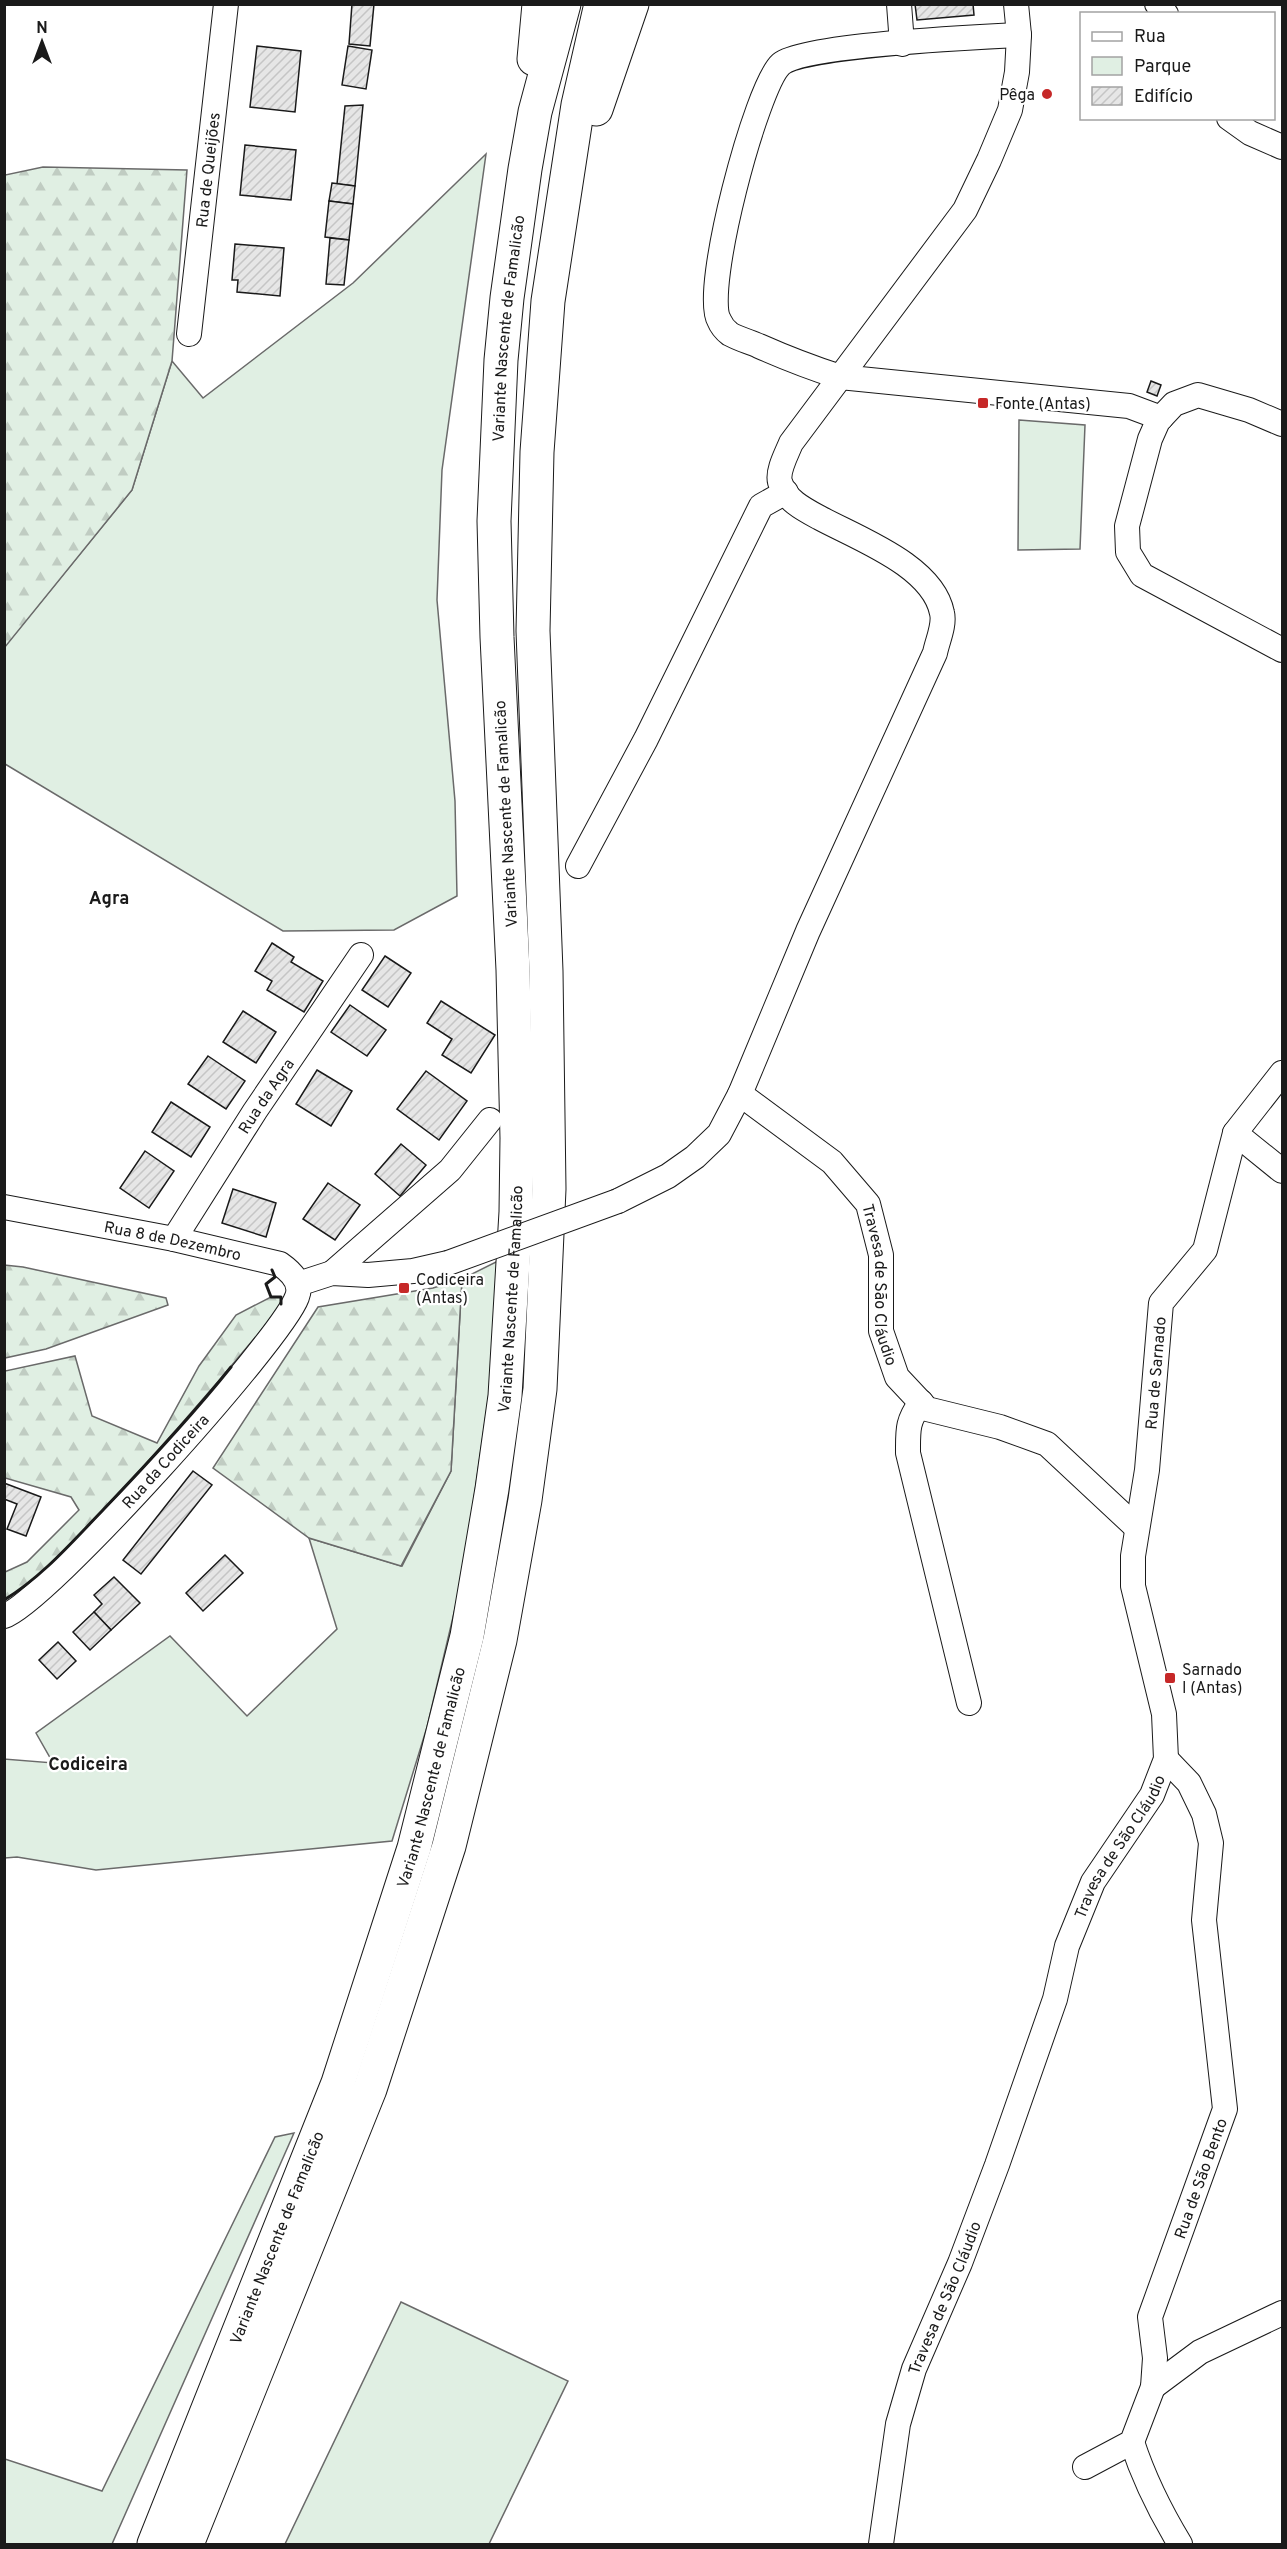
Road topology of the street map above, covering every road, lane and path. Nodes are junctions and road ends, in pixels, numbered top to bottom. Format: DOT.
graph roads {
  1 [pos="226,4"];
  2 [pos="539,4"];
  3 [pos="564,4"];
  4 [pos="601,4"];
  5 [pos="632,4"];
  6 [pos="899,4"];
  7 [pos="1016,4"];
  8 [pos="1019,35"];
  9 [pos="902,44"];
  10 [pos="535,112"];
  11 [pos="1232,120"];
  12 [pos="1282,147"];
  13 [pos="561,216"];
  14 [pos="189,334"];
  15 [pos="840,377"];
  16 [pos="1161,418"];
  17 [pos="1282,424"];
  18 [pos="786,492"];
  19 [pos="1282,650"];
  20 [pos="578,866"];
  21 [pos="361,955"];
  22 [pos="1282,1073"];
  23 [pos="740,1094"];
  24 [pos="490,1120"];
  25 [pos="1235,1133"];
  26 [pos="1282,1171"];
  27 [pos="4,1207"];
  28 [pos="174,1239"];
  29 [pos="332,1273"];
  30 [pos="298,1284"];
  31 [pos="921,1402"];
  32 [pos="1137,1528"];
  33 [pos="4,1616"];
  34 [pos="969,1703"];
  35 [pos="1166,1759"];
  36 [pos="1282,2313"];
  37 [pos="1153,2387"];
  38 [pos="1132,2442"];
  39 [pos="1085,2467"];
  40 [pos="154,2544"];
  41 [pos="187,2544"];
  42 [pos="881,2544"];
  43 [pos="1180,2544"];
  1 -- 14 [label="street, Rua de Queijões"];
  2 -- 10 [label="highway"];
  3 -- 10 [label="highway, Variante Nascente de Famalicão"];
  4 -- 13 [label="highway, Variante Nascente de Famalicão"];
  5 -- 13 [label="highway"];
  6 -- 9 [label="street"];
  7 -- 8 [label="street"];
  8 -- 9 [label="street"];
  8 -- 15 [label="street"];
  9 -- 15 [label="street"];
  10 -- 40 [label="highway, Variante Nascente de Famalicão"];
  11 -- 12 [label="street"];
  13 -- 41 [label="highway, Variante Nascente de Famalicão"];
  15 -- 16 [label="street"];
  15 -- 18 [label="street"];
  16 -- 17 [label="street"];
  16 -- 19 [label="street"];
  18 -- 20 [label="street"];
  18 -- 23 [label="street"];
  21 -- 28 [label="street, Rua da Agra"];
  22 -- 25 [label="street, Rua de Sarnado"];
  23 -- 29 [label="street, bridge"];
  23 -- 31 [label="street, Travesa de São Cláudio"];
  24 -- 29 [label="street"];
  25 -- 26 [label="street"];
  25 -- 32 [label="street, Rua de Sarnado"];
  27 -- 28 [label="street, Rua 8 de Dezembro"];
  28 -- 30 [label="street, Rua 8 de Dezembro"];
  29 -- 30 [label="street"];
  30 -- 33 [label="street, Rua da Codiceira"];
  31 -- 32 [label="street, Travesa de São Cláudio"];
  31 -- 34 [label="street"];
  32 -- 35 [label="street, Travesa de São Cláudio"];
  35 -- 37 [label="street, Rua de São Bento"];
  35 -- 42 [label="street, Travesa de São Cláudio"];
  36 -- 37 [label="street"];
  37 -- 38 [label="street, Rua de São Bento"];
  38 -- 39 [label="street"];
  38 -- 43 [label="street"];
}
